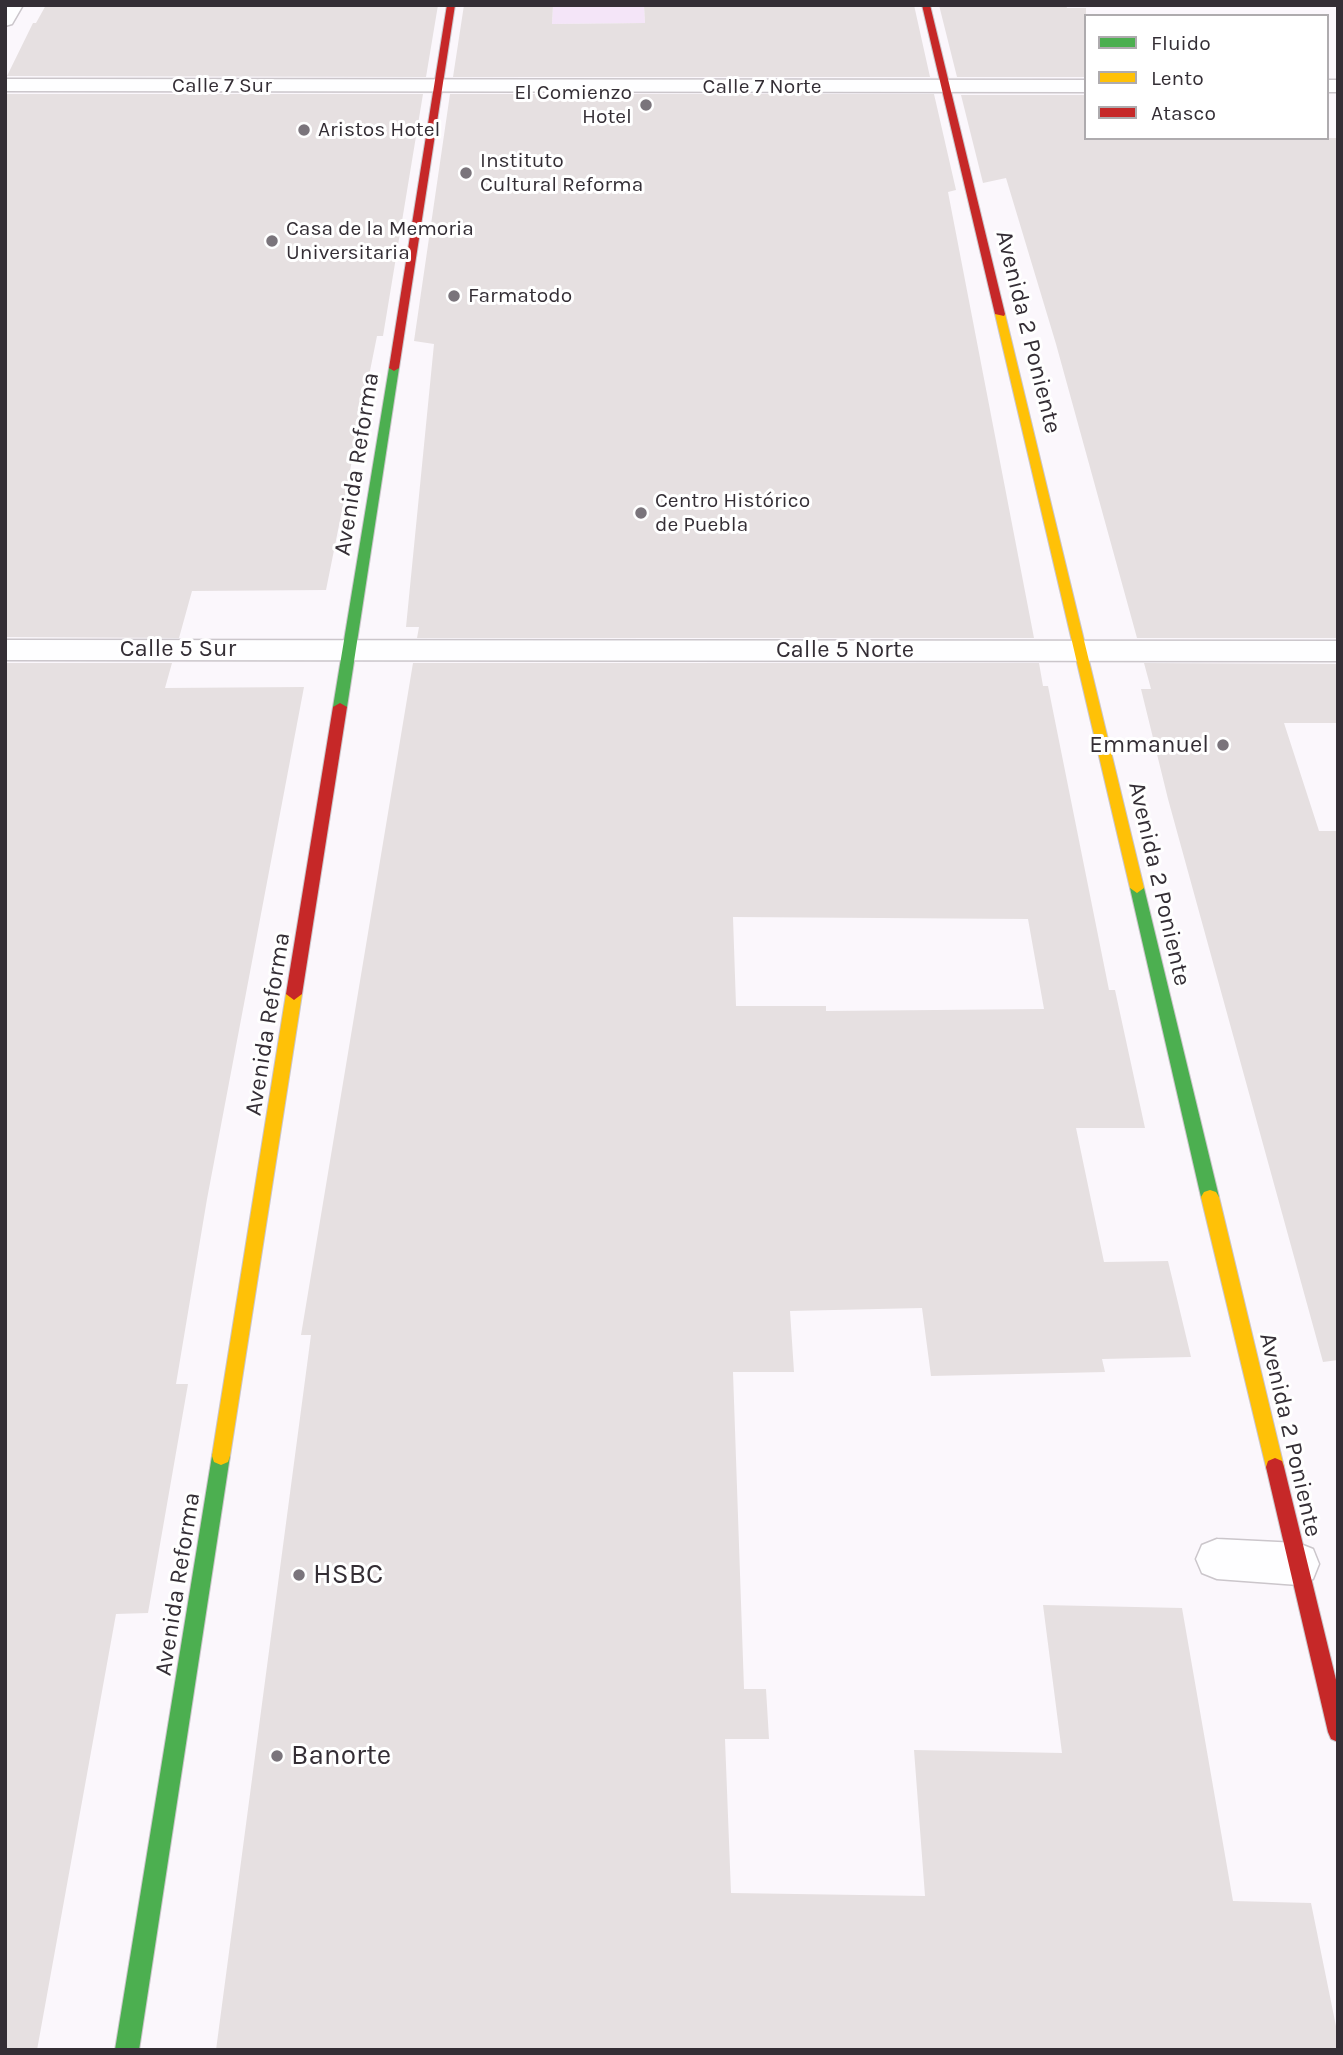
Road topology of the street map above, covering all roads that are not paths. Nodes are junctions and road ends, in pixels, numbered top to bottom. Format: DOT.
graph roads {
  1 [pos="13,5"];
  2 [pos="451,5"];
  3 [pos="926,5"];
  4 [pos="5,20"];
  5 [pos="5,85"];
  6 [pos="945,86"];
  7 [pos="1084,86"];
  8 [pos="439,87"];
  9 [pos="351,649"];
  10 [pos="5,650"];
  11 [pos="1082,651"];
  12 [pos="1338,651"];
  13 [pos="1217,1559"];
  14 [pos="1298,1564"];
  15 [pos="1338,1732"];
  16 [pos="127,2050"];
  1 -- 4 [label="street"];
  2 -- 8 [label="street, Avenida Reforma"];
  3 -- 6 [label="street, Avenida 2 Poniente"];
  5 -- 8 [label="street, Calle 7 Sur"];
  6 -- 7 [label="street, Calle 7 Norte"];
  6 -- 8 [label="street, Calle 7 Norte"];
  6 -- 11 [label="street, Avenida 2 Poniente"];
  8 -- 9 [label="street, Avenida Reforma"];
  9 -- 10 [label="street, Calle 5 Sur"];
  9 -- 11 [label="street, Calle 5 Norte"];
  9 -- 16 [label="street, Avenida Reforma"];
  11 -- 12 [label="street, Calle 5 Norte"];
  11 -- 14 [label="street, Avenida 2 Poniente"];
  13 -- 14 [label="lane"];
  14 -- 15 [label="street, Avenida 2 Poniente"];
}
